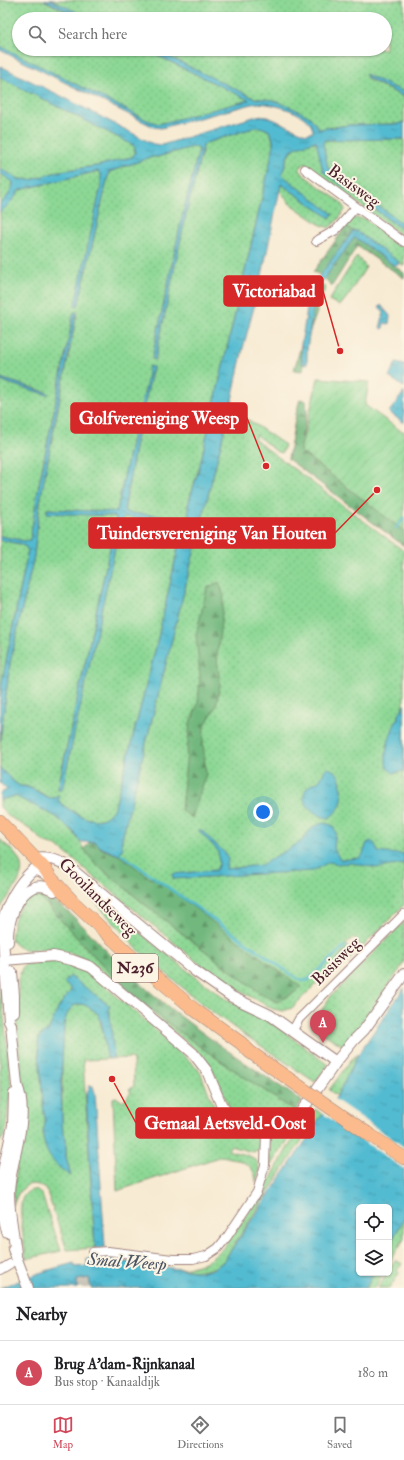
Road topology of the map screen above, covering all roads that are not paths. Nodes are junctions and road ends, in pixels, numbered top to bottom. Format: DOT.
graph roads {
  1 [pos="304,169"];
  2 [pos="356,206"];
  3 [pos="316,241"];
  4 [pos="404,242"];
  5 [pos="0,822"];
  6 [pos="0,834"];
  7 [pos="34,864"];
  8 [pos="54,891"];
  9 [pos="404,914"];
  10 [pos="8,960"];
  11 [pos="404,974"];
  12 [pos="293,1030"];
  13 [pos="250,1052"];
  14 [pos="336,1062"];
  15 [pos="266,1132"];
  16 [pos="7,1156"];
  17 [pos="404,1158"];
  18 [pos="93,1252"];
  19 [pos="10,1264"];
  20 [pos="0,1270"];
  21 [pos="28,1288"];
  1 -- 2 [label="street, Basisweg"];
  2 -- 3 [label="street"];
  2 -- 4 [label="street, Basisweg"];
  5 -- 7 [label="main road, Gooilandseweg / N236"];
  6 -- 7 [label="main road, Gooilandseweg / N236"];
  7 -- 8 [label="main road, Gooilandseweg / N236"];
  7 -- 10 [label="street"];
  7 -- 12 [label="street"];
  7 -- 13 [label="main road, Gooilandseweg / N236"];
  8 -- 10 [label="street"];
  8 -- 13 [label="main road, Gooilandseweg / N236"];
  9 -- 12 [label="street, Basisweg"];
  10 -- 15 [label="street"];
  10 -- 16 [label="street"];
  11 -- 14 [label="street"];
  12 -- 14 [label="street"];
  13 -- 17 [label="main road, Gooilandseweg / N236, bridge"];
  14 -- 15 [label="street"];
  15 -- 18 [label="street"];
  16 -- 21 [label="street"];
  19 -- 20 [label="street"];
}
